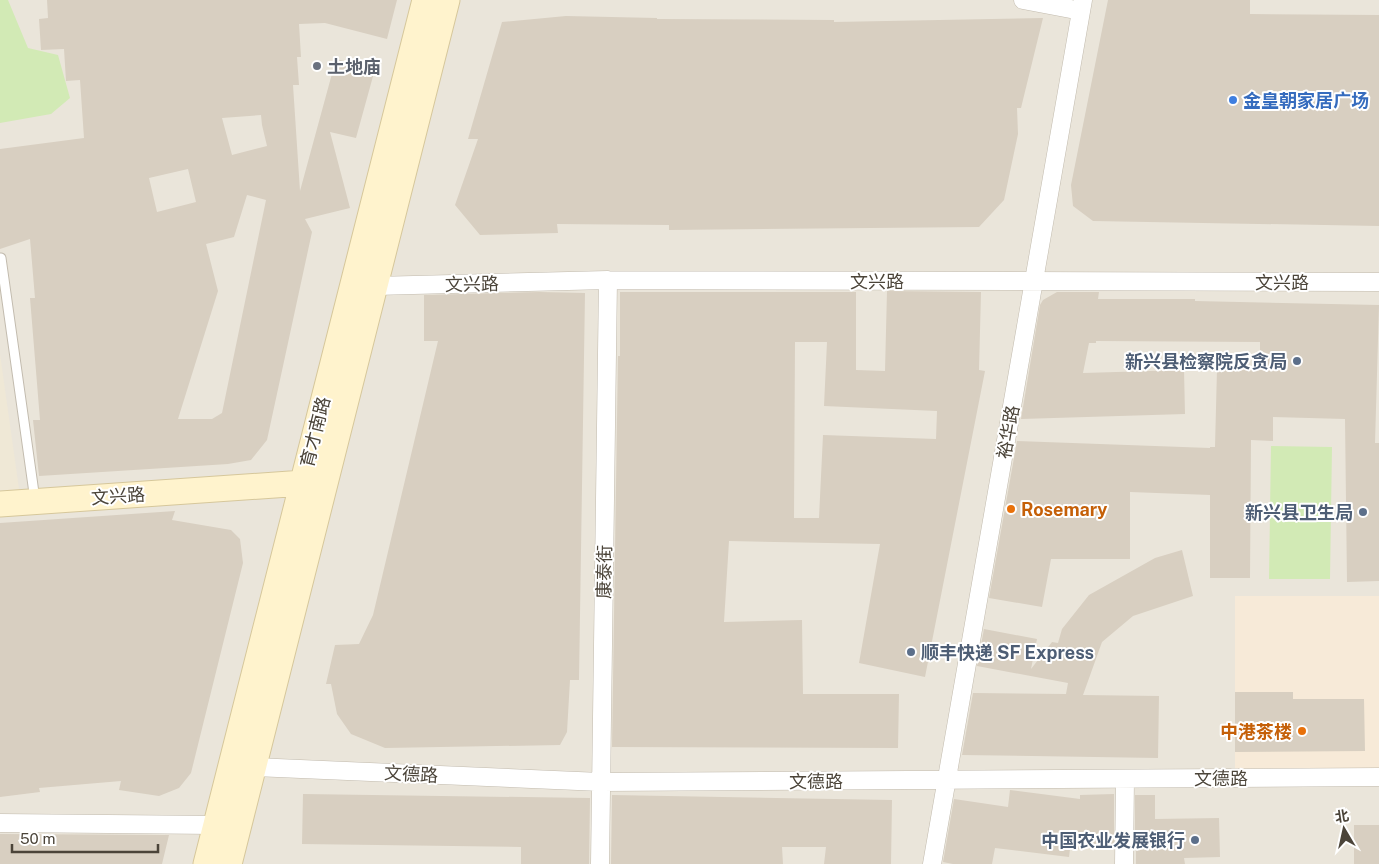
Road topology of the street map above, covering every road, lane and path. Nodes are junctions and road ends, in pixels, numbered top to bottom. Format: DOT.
graph roads {
  1 [pos="424,0"];
  2 [pos="447,0"];
  3 [pos="1022,0"];
  4 [pos="1082,6"];
  5 [pos="1,258"];
  6 [pos="608,280"];
  7 [pos="1034,282"];
  8 [pos="1379,282"];
  9 [pos="375,286"];
  10 [pos="314,483"];
  11 [pos="35,502"];
  12 [pos="0,504"];
  13 [pos="254,767"];
  14 [pos="1379,777"];
  15 [pos="1125,779"];
  16 [pos="946,780"];
  17 [pos="601,782"];
  18 [pos="0,823"];
  19 [pos="216,825"];
  20 [pos="206,864"];
  21 [pos="230,864"];
  22 [pos="600,864"];
  23 [pos="932,864"];
  24 [pos="1124,864"];
  1 -- 10 [label="street, 育才南路"];
  2 -- 9 [label="street, 育才南路"];
  3 -- 4 [label="street"];
  4 -- 7 [label="street, 裕华路"];
  5 -- 11 [label="lane"];
  6 -- 7 [label="street, 文兴路"];
  6 -- 9 [label="street, 文兴路"];
  6 -- 17 [label="street, 康泰街"];
  7 -- 8 [label="street, 文兴路"];
  7 -- 16 [label="street, 裕华路"];
  9 -- 10 [label="street, 育才南路"];
  10 -- 11 [label="street, 文兴路"];
  10 -- 13 [label="street, 育才南路"];
  10 -- 19 [label="street, 育才南路"];
  11 -- 12 [label="street, 文兴路"];
  13 -- 17 [label="street, 文德路"];
  13 -- 21 [label="street, 育才南路"];
  14 -- 15 [label="street, 文德路"];
  15 -- 16 [label="street, 文德路"];
  15 -- 24 [label="street"];
  16 -- 17 [label="street, 文德路"];
  16 -- 23 [label="street, 裕华路"];
  17 -- 22 [label="street, 康泰街"];
  18 -- 19 [label="street"];
  19 -- 20 [label="street, 育才南路"];
}
